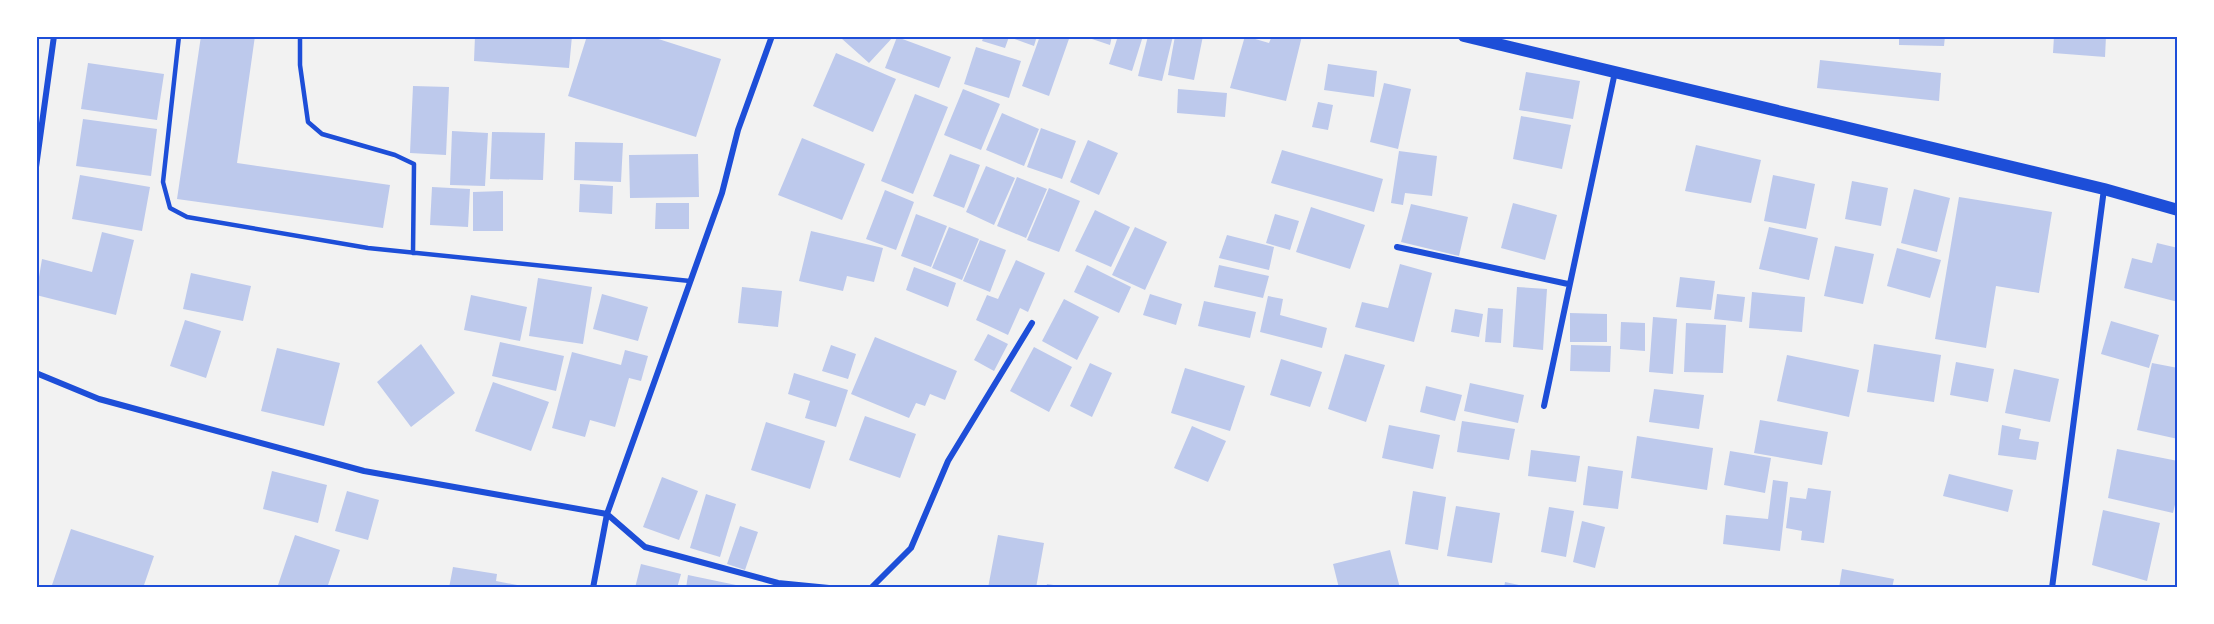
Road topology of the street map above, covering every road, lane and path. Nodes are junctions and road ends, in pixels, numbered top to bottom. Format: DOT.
graph roads {
  1 [pos="54,36"];
  2 [pos="179,36"];
  3 [pos="300,36"];
  4 [pos="772,36"];
  5 [pos="1464,36"];
  6 [pos="1615,71"];
  7 [pos="36,167"];
  8 [pos="2104,189"];
  9 [pos="2178,210"];
  10 [pos="1397,247"];
  11 [pos="413,253"];
  12 [pos="690,281"];
  13 [pos="1568,284"];
  14 [pos="1032,323"];
  15 [pos="36,373"];
  16 [pos="1544,406"];
  17 [pos="607,514"];
  18 [pos="593,588"];
  19 [pos="829,588"];
  20 [pos="871,588"];
  21 [pos="2052,588"];
  1 -- 7 [label="street"];
  2 -- 11 [label="lane"];
  3 -- 11 [label="lane"];
  4 -- 12 [label="street"];
  5 -- 6 [label="main road"];
  6 -- 8 [label="main road"];
  6 -- 13 [label="street"];
  8 -- 9 [label="main road"];
  8 -- 21 [label="street"];
  10 -- 13 [label="street"];
  11 -- 12 [label="lane"];
  12 -- 17 [label="street"];
  13 -- 16 [label="street"];
  14 -- 20 [label="street"];
  15 -- 17 [label="street"];
  17 -- 18 [label="street"];
  17 -- 19 [label="street"];
}
